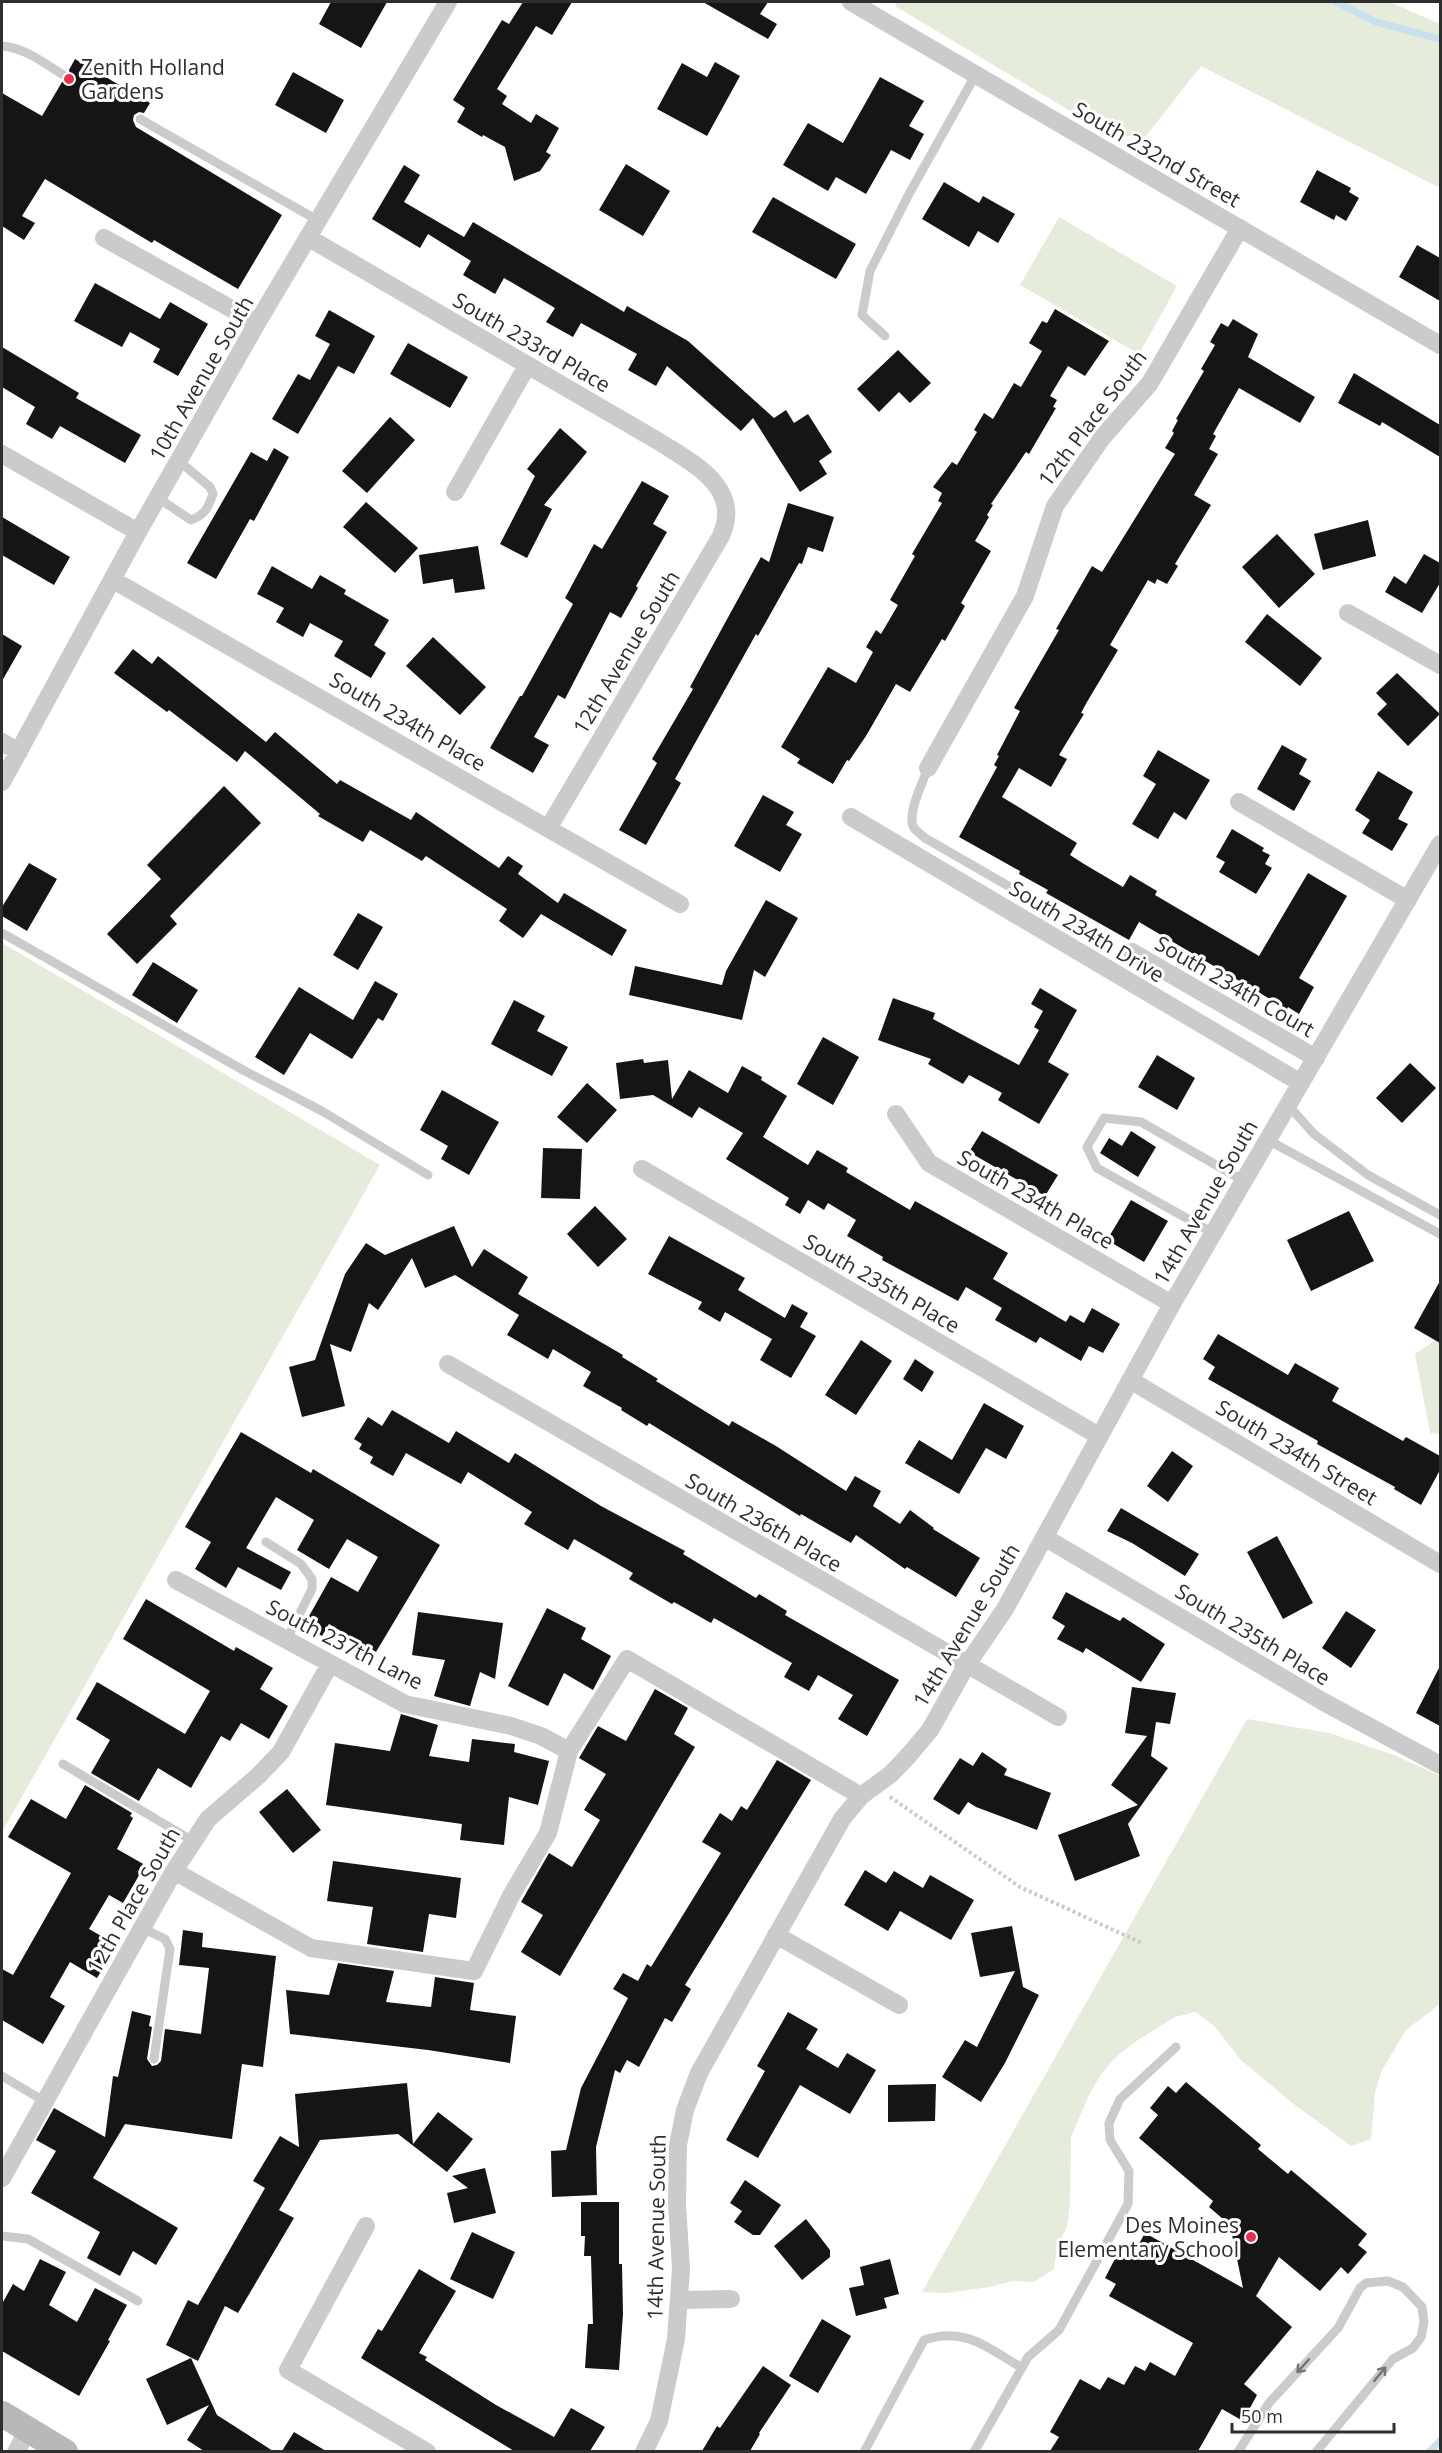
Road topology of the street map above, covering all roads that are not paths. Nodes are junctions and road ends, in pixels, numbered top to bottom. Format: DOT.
graph roads {
  1 [pos="448,2"];
  2 [pos="851,2"];
  3 [pos="2,46"];
  4 [pos="976,74"];
  5 [pos="65,76"];
  6 [pos="140,119"];
  7 [pos="319,221"];
  8 [pos="1240,228"];
  9 [pos="104,238"];
  10 [pos="309,238"];
  11 [pos="257,323"];
  12 [pos="885,336"];
  13 [pos="1440,345"];
  14 [pos="527,366"];
  15 [pos="2,454"];
  16 [pos="179,461"];
  17 [pos="455,492"];
  18 [pos="723,495"];
  19 [pos="158,498"];
  20 [pos="138,532"];
  21 [pos="113,580"];
  22 [pos="1348,613"];
  23 [pos="1440,665"];
  24 [pos="2,742"];
  25 [pos="19,752"];
  26 [pos="928,768"];
  27 [pos="2,782"];
  28 [pos="1239,802"];
  29 [pos="851,818"];
  30 [pos="549,827"];
  31 [pos="1440,844"];
  32 [pos="1010,887"];
  33 [pos="1408,900"];
  34 [pos="680,904"];
  35 [pos="2,933"];
  36 [pos="1132,952"];
  37 [pos="1316,1058"];
  38 [pos="1301,1083"];
  39 [pos="1288,1105"];
  40 [pos="896,1114"];
  41 [pos="1268,1140"];
  42 [pos="642,1169"];
  43 [pos="428,1175"];
  44 [pos="1244,1181"];
  45 [pos="1440,1215"];
  46 [pos="1214,1233"];
  47 [pos="1440,1234"];
  48 [pos="1172,1304"];
  49 [pos="448,1364"];
  50 [pos="1130,1380"];
  51 [pos="1099,1436"];
  52 [pos="1044,1538"];
  53 [pos="266,1542"];
  54 [pos="1440,1564"];
  55 [pos="176,1580"];
  56 [pos="286,1641"];
  57 [pos="330,1664"];
  58 [pos="966,1666"];
  59 [pos="1058,1717"];
  60 [pos="569,1751"];
  61 [pos="63,1764"];
  62 [pos="1440,1764"];
  63 [pos="868,1791"];
  64 [pos="193,1841"];
  65 [pos="174,1870"];
  66 [pos="142,1928"];
  67 [pos="776,1935"];
  68 [pos="899,2005"];
  69 [pos="1176,2047"];
  70 [pos="154,2059"];
  71 [pos="2,2076"];
  72 [pos="44,2101"];
  73 [pos="2,2178"];
  74 [pos="366,2226"];
  75 [pos="2,2236"];
  76 [pos="732,2299"];
  77 [pos="680,2300"];
  78 [pos="138,2301"];
  79 [pos="1022,2368"];
  80 [pos="2,2414"];
  81 [pos="22,2441"];
  82 [pos="65,2451"];
  83 [pos="427,2451"];
  84 [pos="644,2451"];
  85 [pos="864,2451"];
  86 [pos="974,2451"];
  87 [pos="1238,2451"];
  88 [pos="1316,2451"];
  1 -- 7 [label="street, 10th Avenue South"];
  2 -- 4 [label="street, South 232nd Street"];
  3 -- 5 [label="lane"];
  4 -- 8 [label="street, South 232nd Street"];
  4 -- 12 [label="lane"];
  6 -- 7 [label="lane"];
  7 -- 10 [label="street, 10th Avenue South"];
  8 -- 13 [label="street, South 232nd Street"];
  8 -- 26 [label="street, 12th Place South"];
  9 -- 11 [label="street"];
  10 -- 11 [label="street, 10th Avenue South"];
  10 -- 14 [label="street, South 233rd Place"];
  11 -- 16 [label="street, 10th Avenue South"];
  14 -- 17 [label="street"];
  14 -- 18 [label="street, South 233rd Place"];
  15 -- 20 [label="street"];
  16 -- 19 [label="street, 10th Avenue South"];
  16 -- 19 [label="lane"];
  18 -- 30 [label="street, 12th Avenue South"];
  19 -- 20 [label="street, 10th Avenue South"];
  20 -- 21 [label="street, 10th Avenue South"];
  21 -- 25 [label="street, 10th Avenue South"];
  21 -- 30 [label="street, South 234th Place"];
  22 -- 23 [label="street"];
  24 -- 25 [label="street"];
  25 -- 27 [label="street, 10th Avenue South"];
  26 -- 32 [label="lane"];
  28 -- 33 [label="street"];
  29 -- 38 [label="street, South 234th Drive"];
  30 -- 34 [label="street, South 234th Place"];
  31 -- 33 [label="street, 14th Avenue South"];
  33 -- 37 [label="street, 14th Avenue South"];
  35 -- 43 [label="lane"];
  36 -- 37 [label="street, South 234th Court"];
  37 -- 38 [label="street, 14th Avenue South"];
  38 -- 39 [label="street, 14th Avenue South"];
  39 -- 41 [label="street, 14th Avenue South"];
  39 -- 45 [label="lane"];
  40 -- 48 [label="street, South 234th Place"];
  41 -- 44 [label="street, 14th Avenue South"];
  41 -- 47 [label="lane"];
  42 -- 51 [label="street, South 235th Place"];
  44 -- 46 [label="street, 14th Avenue South"];
  44 -- 46 [label="lane"];
  46 -- 48 [label="street, 14th Avenue South"];
  48 -- 50 [label="street, 14th Avenue South"];
  49 -- 58 [label="street, South 236th Place"];
  50 -- 51 [label="street, 14th Avenue South"];
  50 -- 54 [label="street, South 234th Street"];
  51 -- 52 [label="street, 14th Avenue South"];
  52 -- 58 [label="street, 14th Avenue South"];
  52 -- 62 [label="street, South 235th Place"];
  53 -- 56 [label="lane"];
  55 -- 56 [label="street, South 237th Lane"];
  56 -- 57 [label="street, South 237th Lane"];
  57 -- 60 [label="street, South 237th Lane"];
  57 -- 64 [label="street, 12th Place South"];
  58 -- 59 [label="street, South 236th Place"];
  58 -- 63 [label="street, 14th Avenue South"];
  60 -- 63 [label="street"];
  60 -- 65 [label="street"];
  61 -- 64 [label="lane"];
  63 -- 67 [label="street, 14th Avenue South"];
  64 -- 65 [label="street, 12th Place South"];
  65 -- 66 [label="street, 12th Place South"];
  66 -- 70 [label="lane"];
  66 -- 72 [label="street, 12th Place South"];
  67 -- 68 [label="street"];
  67 -- 77 [label="street, 14th Avenue South"];
  69 -- 79 [label="lane"];
  71 -- 72 [label="lane"];
  72 -- 73 [label="street, 12th Place South"];
  74 -- 83 [label="street"];
  75 -- 78 [label="lane"];
  76 -- 77 [label="street"];
  77 -- 84 [label="street, 14th Avenue South"];
  79 -- 85 [label="lane"];
  79 -- 86 [label="lane"];
  80 -- 81 [label="street"];
  81 -- 82 [label="street"];
  88 -- 87 [label="lane, one-way"];
}
